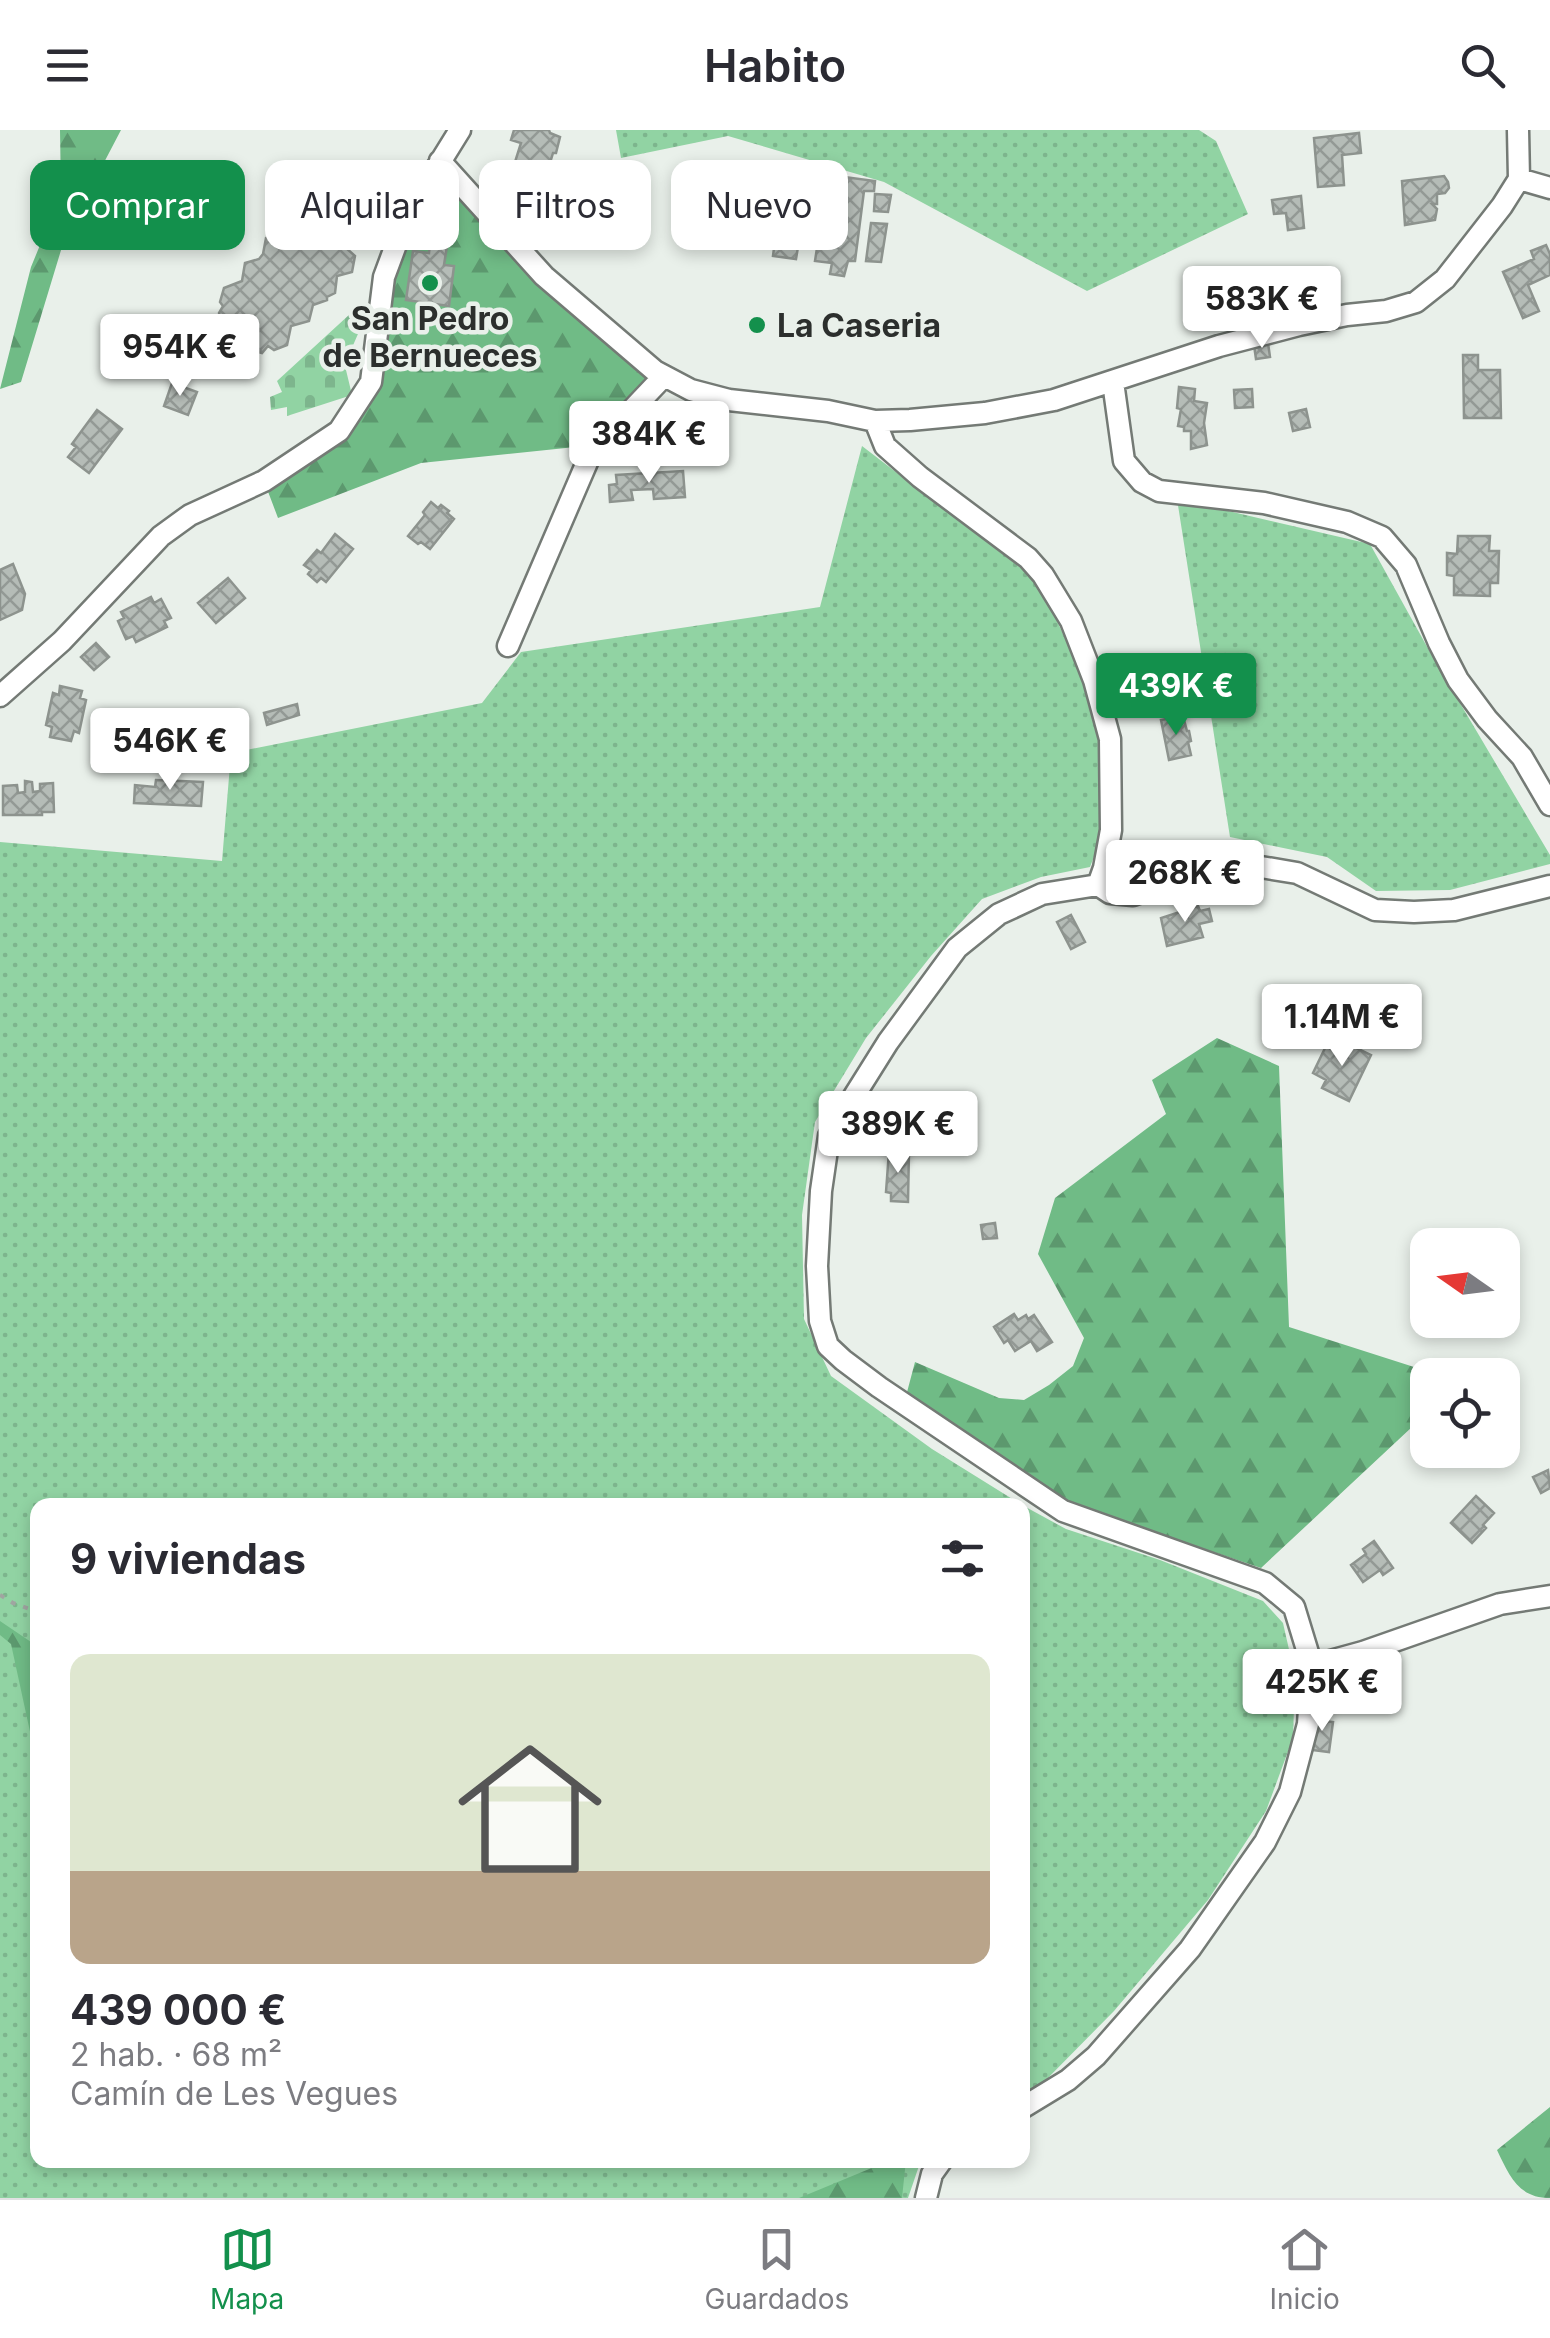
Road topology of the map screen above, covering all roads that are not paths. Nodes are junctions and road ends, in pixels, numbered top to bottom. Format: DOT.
graph roads {
  1 [pos="460,130"];
  2 [pos="1518,130"];
  3 [pos="441,160"];
  4 [pos="1518,179"];
  5 [pos="459,182"];
  6 [pos="1550,188"];
  7 [pos="395,250"];
  8 [pos="664,376"];
  9 [pos="1113,382"];
  10 [pos="875,421"];
  11 [pos="508,646"];
  12 [pos="0,696"];
  13 [pos="1522,756"];
  14 [pos="1550,774"];
  15 [pos="1550,805"];
  16 [pos="1098,885"];
  17 [pos="1550,886"];
  18 [pos="1550,1596"];
  19 [pos="1312,1666"];
  20 [pos="1030,2103"];
  21 [pos="936,2168"];
  22 [pos="926,2198"];
  1 -- 3 [label="street"];
  2 -- 4 [label="street"];
  4 -- 6 [label="street"];
  4 -- 9 [label="street"];
  5 -- 8 [label="street"];
  7 -- 12 [label="street"];
  8 -- 10 [label="street"];
  8 -- 11 [label="street"];
  9 -- 10 [label="street"];
  9 -- 13 [label="street"];
  10 -- 16 [label="street"];
  13 -- 14 [label="street"];
  13 -- 15 [label="street"];
  16 -- 17 [label="street"];
  16 -- 19 [label="street"];
  18 -- 19 [label="street"];
  19 -- 20 [label="street"];
  21 -- 22 [label="street"];
}
